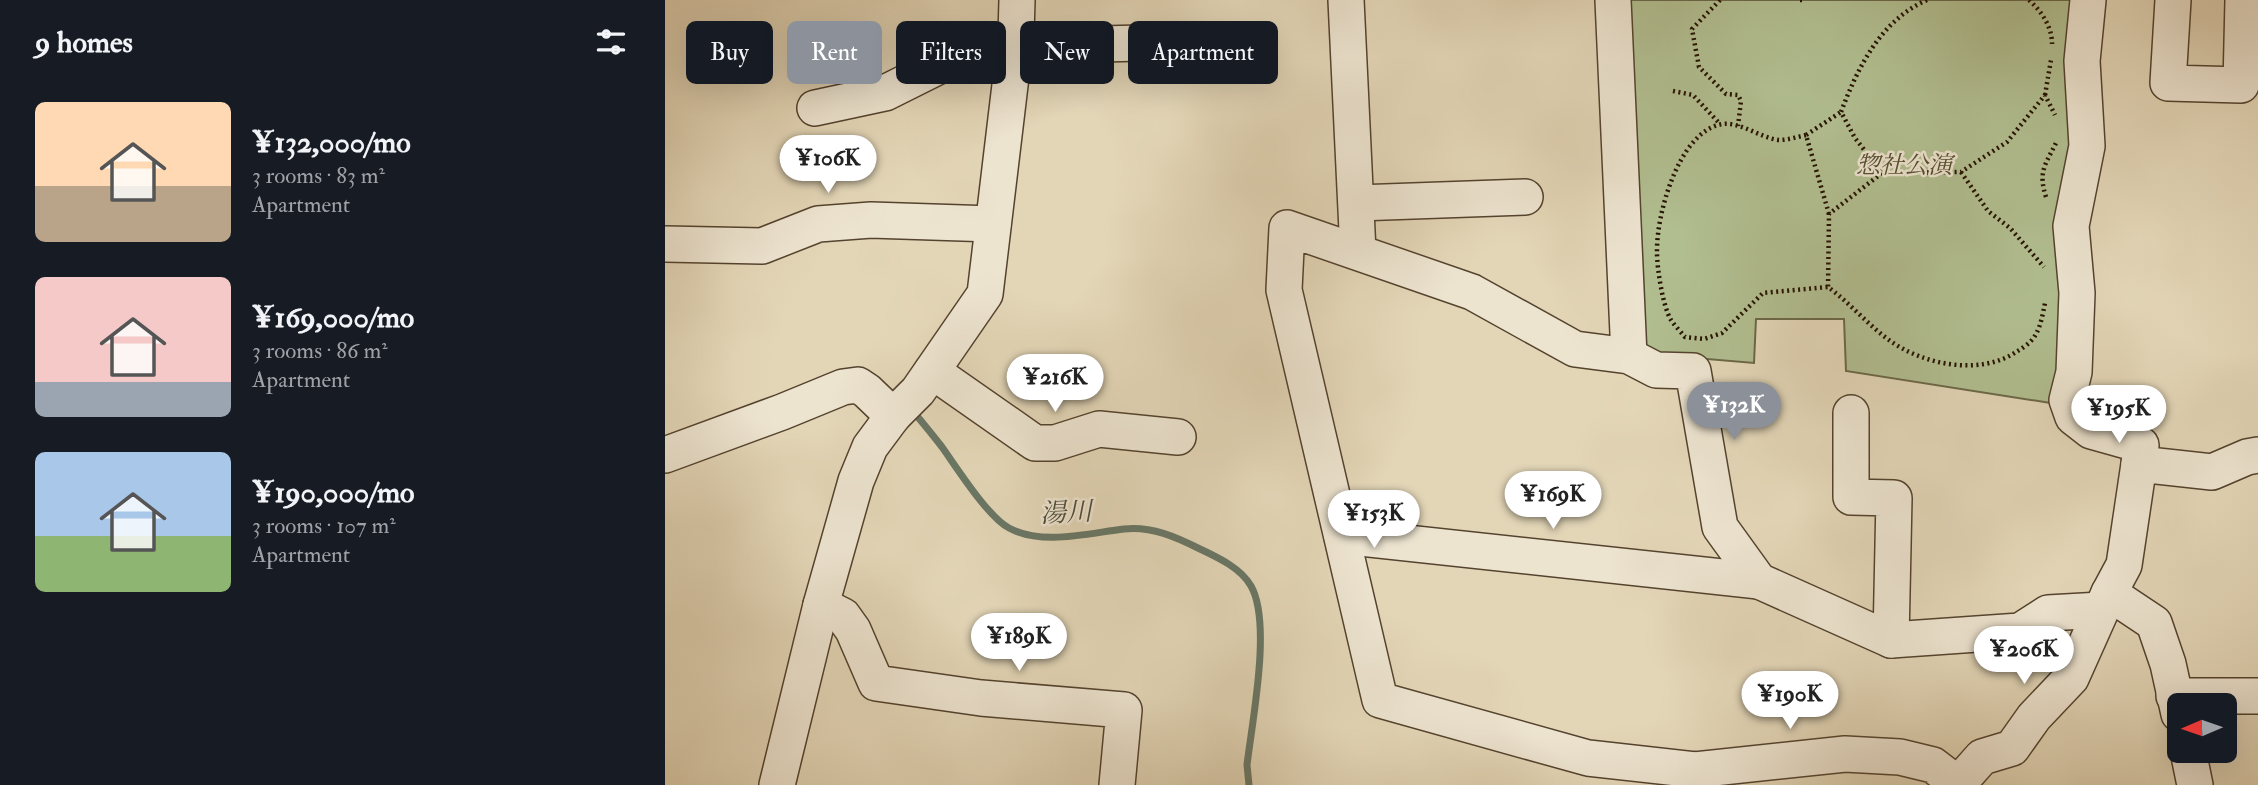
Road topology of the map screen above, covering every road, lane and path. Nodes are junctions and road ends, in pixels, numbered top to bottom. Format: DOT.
graph roads {
  1 [pos="1017,0"];
  2 [pos="1346,0"];
  3 [pos="1613,0"];
  4 [pos="1720,0"];
  5 [pos="2029,0"];
  6 [pos="2088,0"];
  7 [pos="2173,0"];
  8 [pos="2243,0"];
  9 [pos="1922,1"];
  10 [pos="1128,43"];
  11 [pos="1015,46"];
  12 [pos="2051,47"];
  13 [pos="2051,57"];
  14 [pos="1673,91"];
  15 [pos="2045,95"];
  16 [pos="815,108"];
  17 [pos="1841,112"];
  18 [pos="2059,122"];
  19 [pos="1720,124"];
  20 [pos="1738,126"];
  21 [pos="1805,135"];
  22 [pos="2059,138"];
  23 [pos="1961,172"];
  24 [pos="1882,173"];
  25 [pos="1525,197"];
  26 [pos="1357,203"];
  27 [pos="2048,208"];
  28 [pos="1829,214"];
  29 [pos="993,224"];
  30 [pos="665,244"];
  31 [pos="1358,251"];
  32 [pos="2043,256"];
  33 [pos="2044,268"];
  34 [pos="2045,276"];
  35 [pos="1828,287"];
  36 [pos="2047,297"];
  37 [pos="1629,356"];
  38 [pos="932,371"];
  39 [pos="1851,413"];
  40 [pos="893,416"];
  41 [pos="1178,437"];
  42 [pos="665,455"];
  43 [pos="2258,456"];
  44 [pos="2139,464"];
  45 [pos="1342,536"];
  46 [pos="1759,581"];
  47 [pos="2105,602"];
  48 [pos="821,605"];
  49 [pos="1891,640"];
  50 [pos="2174,693"];
  51 [pos="2258,696"];
  52 [pos="2237,698"];
  53 [pos="2190,763"];
  54 [pos="1587,771"];
  55 [pos="777,785"];
  56 [pos="1117,785"];
  57 [pos="1958,785"];
  58 [pos="2195,785"];
  1 -- 11 [label="street"];
  2 -- 26 [label="street"];
  3 -- 37 [label="street"];
  4 -- 20 [label="path"];
  5 -- 12 [label="path"];
  6 -- 44 [label="street"];
  7 -- 8 [label="street"];
  9 -- 17 [label="path"];
  10 -- 11 [label="street"];
  11 -- 16 [label="street"];
  11 -- 29 [label="street"];
  13 -- 15 [label="path"];
  14 -- 19 [label="path"];
  15 -- 18 [label="path"];
  15 -- 23 [label="path"];
  17 -- 21 [label="path"];
  17 -- 24 [label="path"];
  19 -- 20 [label="path"];
  19 -- 35 [label="path"];
  20 -- 21 [label="path"];
  21 -- 28 [label="path"];
  22 -- 27 [label="path"];
  23 -- 24 [label="path"];
  23 -- 33 [label="path"];
  24 -- 28 [label="path"];
  25 -- 26 [label="street"];
  26 -- 31 [label="street"];
  28 -- 35 [label="path"];
  29 -- 30 [label="street"];
  29 -- 38 [label="street"];
  31 -- 37 [label="street"];
  31 -- 45 [label="street"];
  32 -- 33 [label="path"];
  33 -- 34 [label="path"];
  35 -- 36 [label="path"];
  37 -- 46 [label="street"];
  38 -- 40 [label="street"];
  38 -- 41 [label="street"];
  39 -- 49 [label="street"];
  40 -- 42 [label="street"];
  40 -- 48 [label="street"];
  43 -- 44 [label="street"];
  44 -- 47 [label="street"];
  45 -- 46 [label="street"];
  45 -- 54 [label="street"];
  46 -- 49 [label="street"];
  47 -- 49 [label="street"];
  47 -- 50 [label="street"];
  47 -- 57 [label="street"];
  48 -- 55 [label="street"];
  48 -- 56 [label="street"];
  51 -- 52 [label="street"];
  53 -- 58 [label="street"];
  54 -- 57 [label="street"];
}
